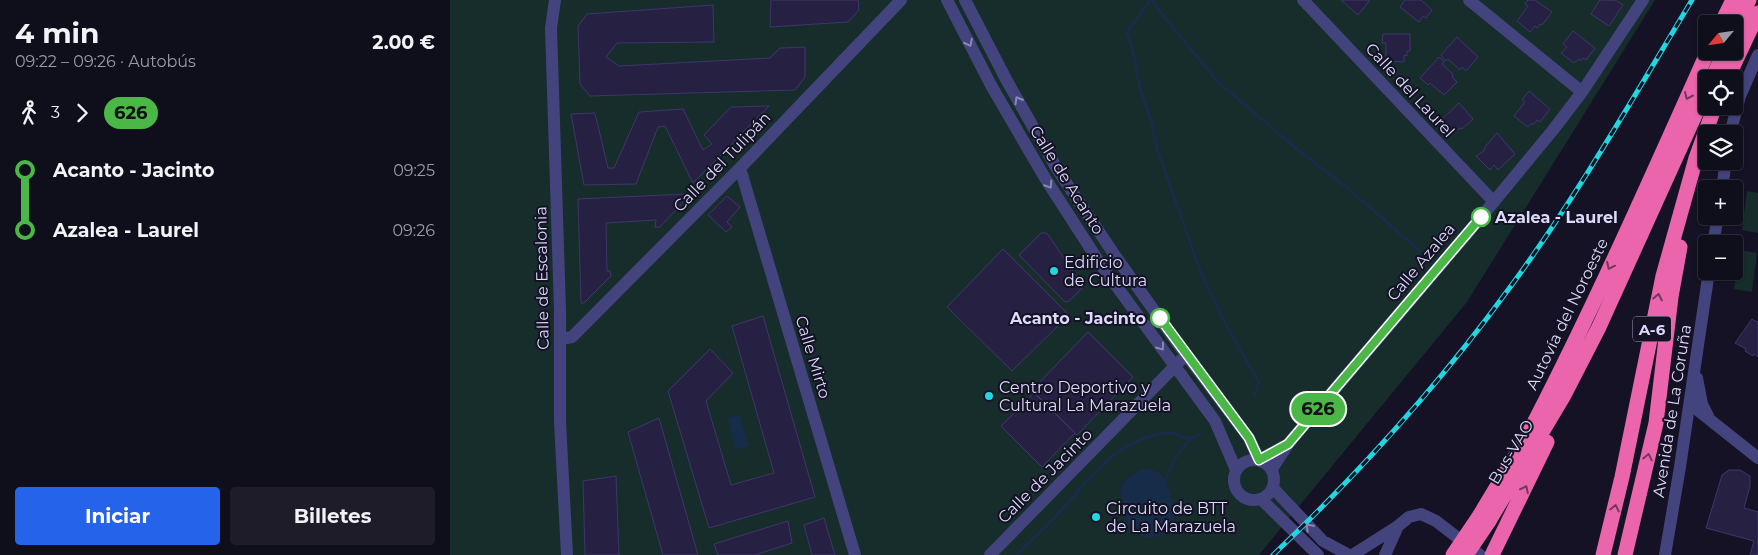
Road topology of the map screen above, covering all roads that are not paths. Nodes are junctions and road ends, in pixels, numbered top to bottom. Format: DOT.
graph roads {
  1 [pos="554,0"];
  2 [pos="901,0"];
  3 [pos="947,0"];
  4 [pos="965,0"];
  5 [pos="1303,0"];
  6 [pos="1643,0"];
  7 [pos="1733,0"];
  8 [pos="1749,0"];
  9 [pos="1474,2"];
  10 [pos="1758,13"];
  11 [pos="1726,15"];
  12 [pos="1742,15"];
  13 [pos="1758,55"];
  14 [pos="1704,60"];
  15 [pos="1731,70"];
  16 [pos="1753,78"];
  17 [pos="1582,92"];
  18 [pos="1698,109"];
  19 [pos="1712,115"];
  20 [pos="1732,125"];
  21 [pos="740,168"];
  22 [pos="1693,172"];
  23 [pos="1494,202"];
  24 [pos="1708,280"];
  25 [pos="1600,327"];
  26 [pos="560,339"];
  27 [pos="1186,355"];
  28 [pos="1175,366"];
  29 [pos="1695,369"];
  30 [pos="1690,404"];
  31 [pos="1709,419"];
  32 [pos="1685,437"];
  33 [pos="1288,444"];
  34 [pos="1758,458"];
  35 [pos="1259,460"];
  36 [pos="1272,469"];
  37 [pos="1236,470"];
  38 [pos="1273,488"];
  39 [pos="1261,500"];
  40 [pos="1485,518"];
  41 [pos="1398,526"];
  42 [pos="1313,552"];
  43 [pos="566,555"];
  44 [pos="855,555"];
  45 [pos="990,555"];
  46 [pos="1352,555"];
  47 [pos="1385,555"];
  48 [pos="1453,555"];
  49 [pos="1466,555"];
  50 [pos="1480,555"];
  51 [pos="1492,555"];
  52 [pos="1604,555"];
  53 [pos="1625,555"];
  54 [pos="1665,555"];
  1 -- 26 [label="street, Calle de Escalonia"];
  2 -- 21 [label="street, Calle del Tulipán"];
  3 -- 28 [label="street, Calle de Acanto, one-way"];
  27 -- 4 [label="street, Calle de Acanto, one-way"];
  5 -- 23 [label="street, Calle del Laurel"];
  6 -- 17 [label="street, Calle Azalea"];
  7 -- 11 [label="highway"];
  8 -- 12 [label="highway"];
  9 -- 17 [label="street"];
  10 -- 15 [label="highway"];
  13 -- 16 [label="street"];
  14 -- 40 [label="highway, Autovía del Noroeste, one-way"];
  16 -- 20 [label="street"];
  17 -- 23 [label="street, Calle Azalea"];
  18 -- 25 [label="highway, Bus-VAO"];
  19 -- 22 [label="highway, A-6"];
  21 -- 26 [label="street, Calle del Tulipán"];
  21 -- 44 [label="street, Calle Mirto"];
  52 -- 22 [label="highway, A-6, one-way"];
  53 -- 22 [label="highway, one-way"];
  23 -- 33 [label="street, Calle Azalea"];
  24 -- 29 [label="street, Avenida de La Coruña"];
  25 -- 40 [label="highway, Bus-VAO"];
  51 -- 25 [label="highway, one-way"];
  26 -- 43 [label="street, Calle de Escalonia"];
  27 -- 28 [label="street, Calle de Jacinto"];
  27 -- 35 [label="street, Calle de Acanto"];
  28 -- 37 [label="street, Calle de Acanto"];
  28 -- 45 [label="street, Calle de Jacinto"];
  29 -- 30 [label="street, Avenida de La Coruña"];
  29 -- 31 [label="street"];
  30 -- 31 [label="street"];
  30 -- 32 [label="street, Avenida de La Coruña"];
  31 -- 32 [label="street"];
  31 -- 34 [label="street"];
  32 -- 54 [label="street, Avenida de La Coruña"];
  33 -- 35 [label="street, Calle Azalea"];
  33 -- 36 [label="street, Calle Azalea"];
  35 -- 36 [label="street"];
  35 -- 37 [label="street"];
  36 -- 38 [label="street"];
  37 -- 39 [label="street"];
  38 -- 39 [label="street"];
  46 -- 38 [label="street, one-way"];
  39 -- 42 [label="street"];
  40 -- 48 [label="highway, Autovía del Noroeste, bridge"];
  40 -- 49 [label="highway, Bus-VAO, bridge"];
  41 -- 46 [label="street"];
  41 -- 47 [label="street"];
  41 -- 50 [label="street"];
}
